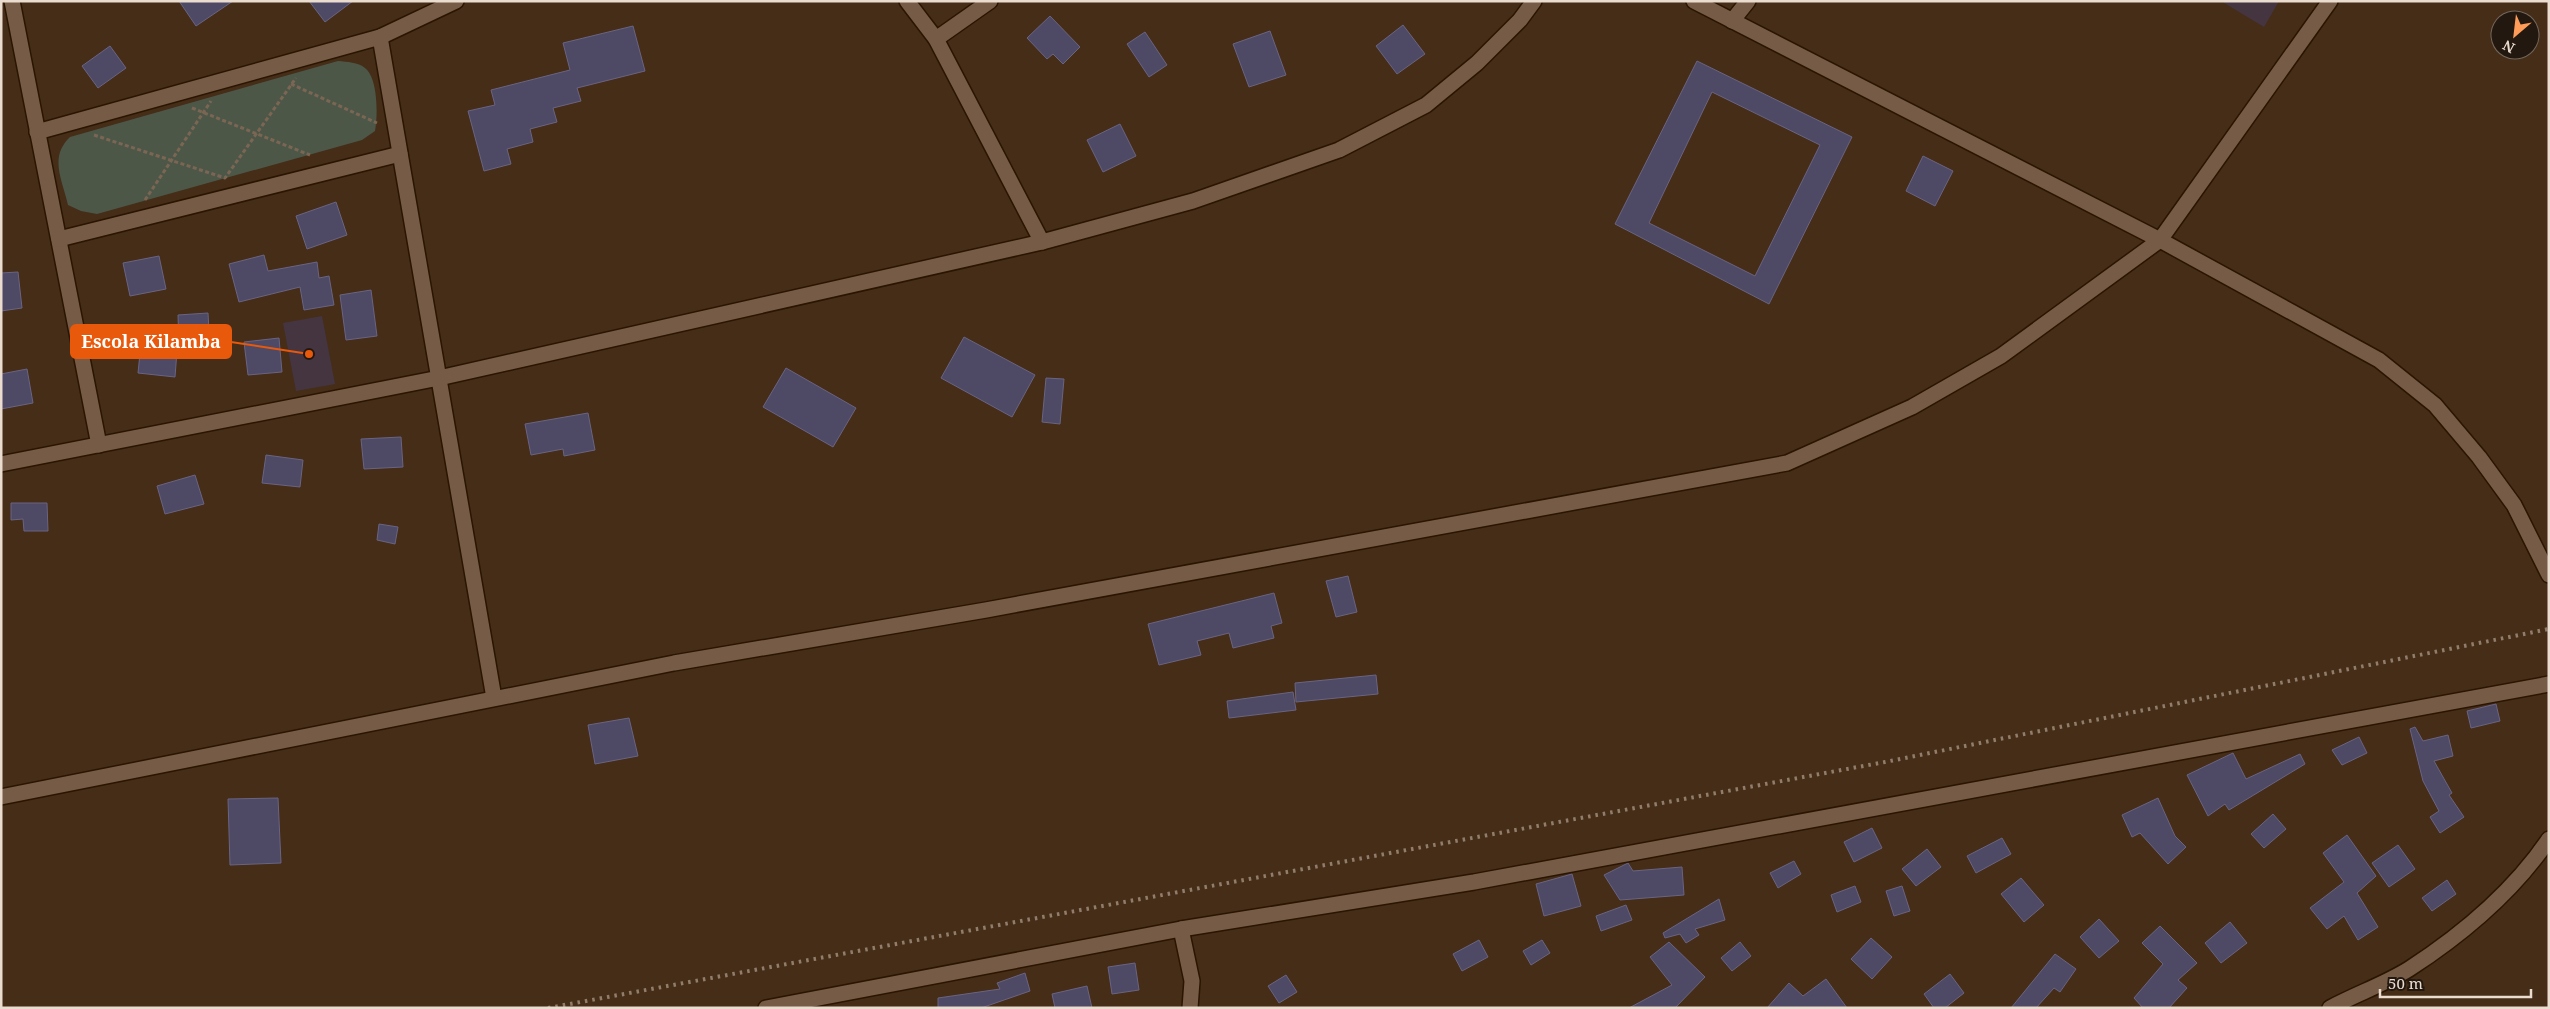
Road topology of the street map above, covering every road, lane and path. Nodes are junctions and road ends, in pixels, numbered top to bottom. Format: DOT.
graph roads {
  1 [pos="12,1"];
  2 [pos="456,1"];
  3 [pos="907,1"];
  4 [pos="990,1"];
  5 [pos="1534,1"];
  6 [pos="1694,1"];
  7 [pos="1748,1"];
  8 [pos="2330,1"];
  9 [pos="1732,21"];
  10 [pos="380,37"];
  11 [pos="936,39"];
  12 [pos="301,71"];
  13 [pos="285,81"];
  14 [pos="292,84"];
  15 [pos="215,95"];
  16 [pos="184,104"];
  17 [pos="204,112"];
  18 [pos="377,123"];
  19 [pos="37,132"];
  20 [pos="86,132"];
  21 [pos="257,133"];
  22 [pos="310,154"];
  23 [pos="400,154"];
  24 [pos="171,161"];
  25 [pos="145,200"];
  26 [pos="58,239"];
  27 [pos="2160,240"];
  28 [pos="1042,242"];
  29 [pos="439,378"];
  30 [pos="99,445"];
  31 [pos="1,464"];
  32 [pos="2549,575"];
  33 [pos="2549,684"];
  34 [pos="494,698"];
  35 [pos="1,797"];
  36 [pos="2549,839"];
  37 [pos="1181,929"];
  38 [pos="766,1008"];
  39 [pos="1190,1008"];
  40 [pos="2330,1008"];
  1 -- 19 [label="street"];
  2 -- 10 [label="street"];
  3 -- 11 [label="street"];
  4 -- 11 [label="street"];
  5 -- 28 [label="street"];
  6 -- 9 [label="street"];
  7 -- 9 [label="street"];
  8 -- 27 [label="street"];
  9 -- 27 [label="street"];
  10 -- 19 [label="street"];
  10 -- 23 [label="street"];
  11 -- 28 [label="street"];
  12 -- 14 [label="path"];
  13 -- 14 [label="path"];
  14 -- 18 [label="path"];
  14 -- 21 [label="path"];
  15 -- 17 [label="path"];
  16 -- 17 [label="path"];
  17 -- 21 [label="path"];
  17 -- 24 [label="path"];
  19 -- 26 [label="street"];
  20 -- 24 [label="path"];
  21 -- 22 [label="path"];
  21 -- 24 [label="path"];
  23 -- 26 [label="street"];
  23 -- 29 [label="street"];
  24 -- 25 [label="path"];
  26 -- 30 [label="street"];
  27 -- 32 [label="street"];
  27 -- 34 [label="street"];
  28 -- 29 [label="street"];
  29 -- 30 [label="street"];
  29 -- 34 [label="street"];
  30 -- 31 [label="street"];
  33 -- 37 [label="street"];
  34 -- 35 [label="street"];
  36 -- 40 [label="street"];
  37 -- 38 [label="street"];
  37 -- 39 [label="street"];
}
